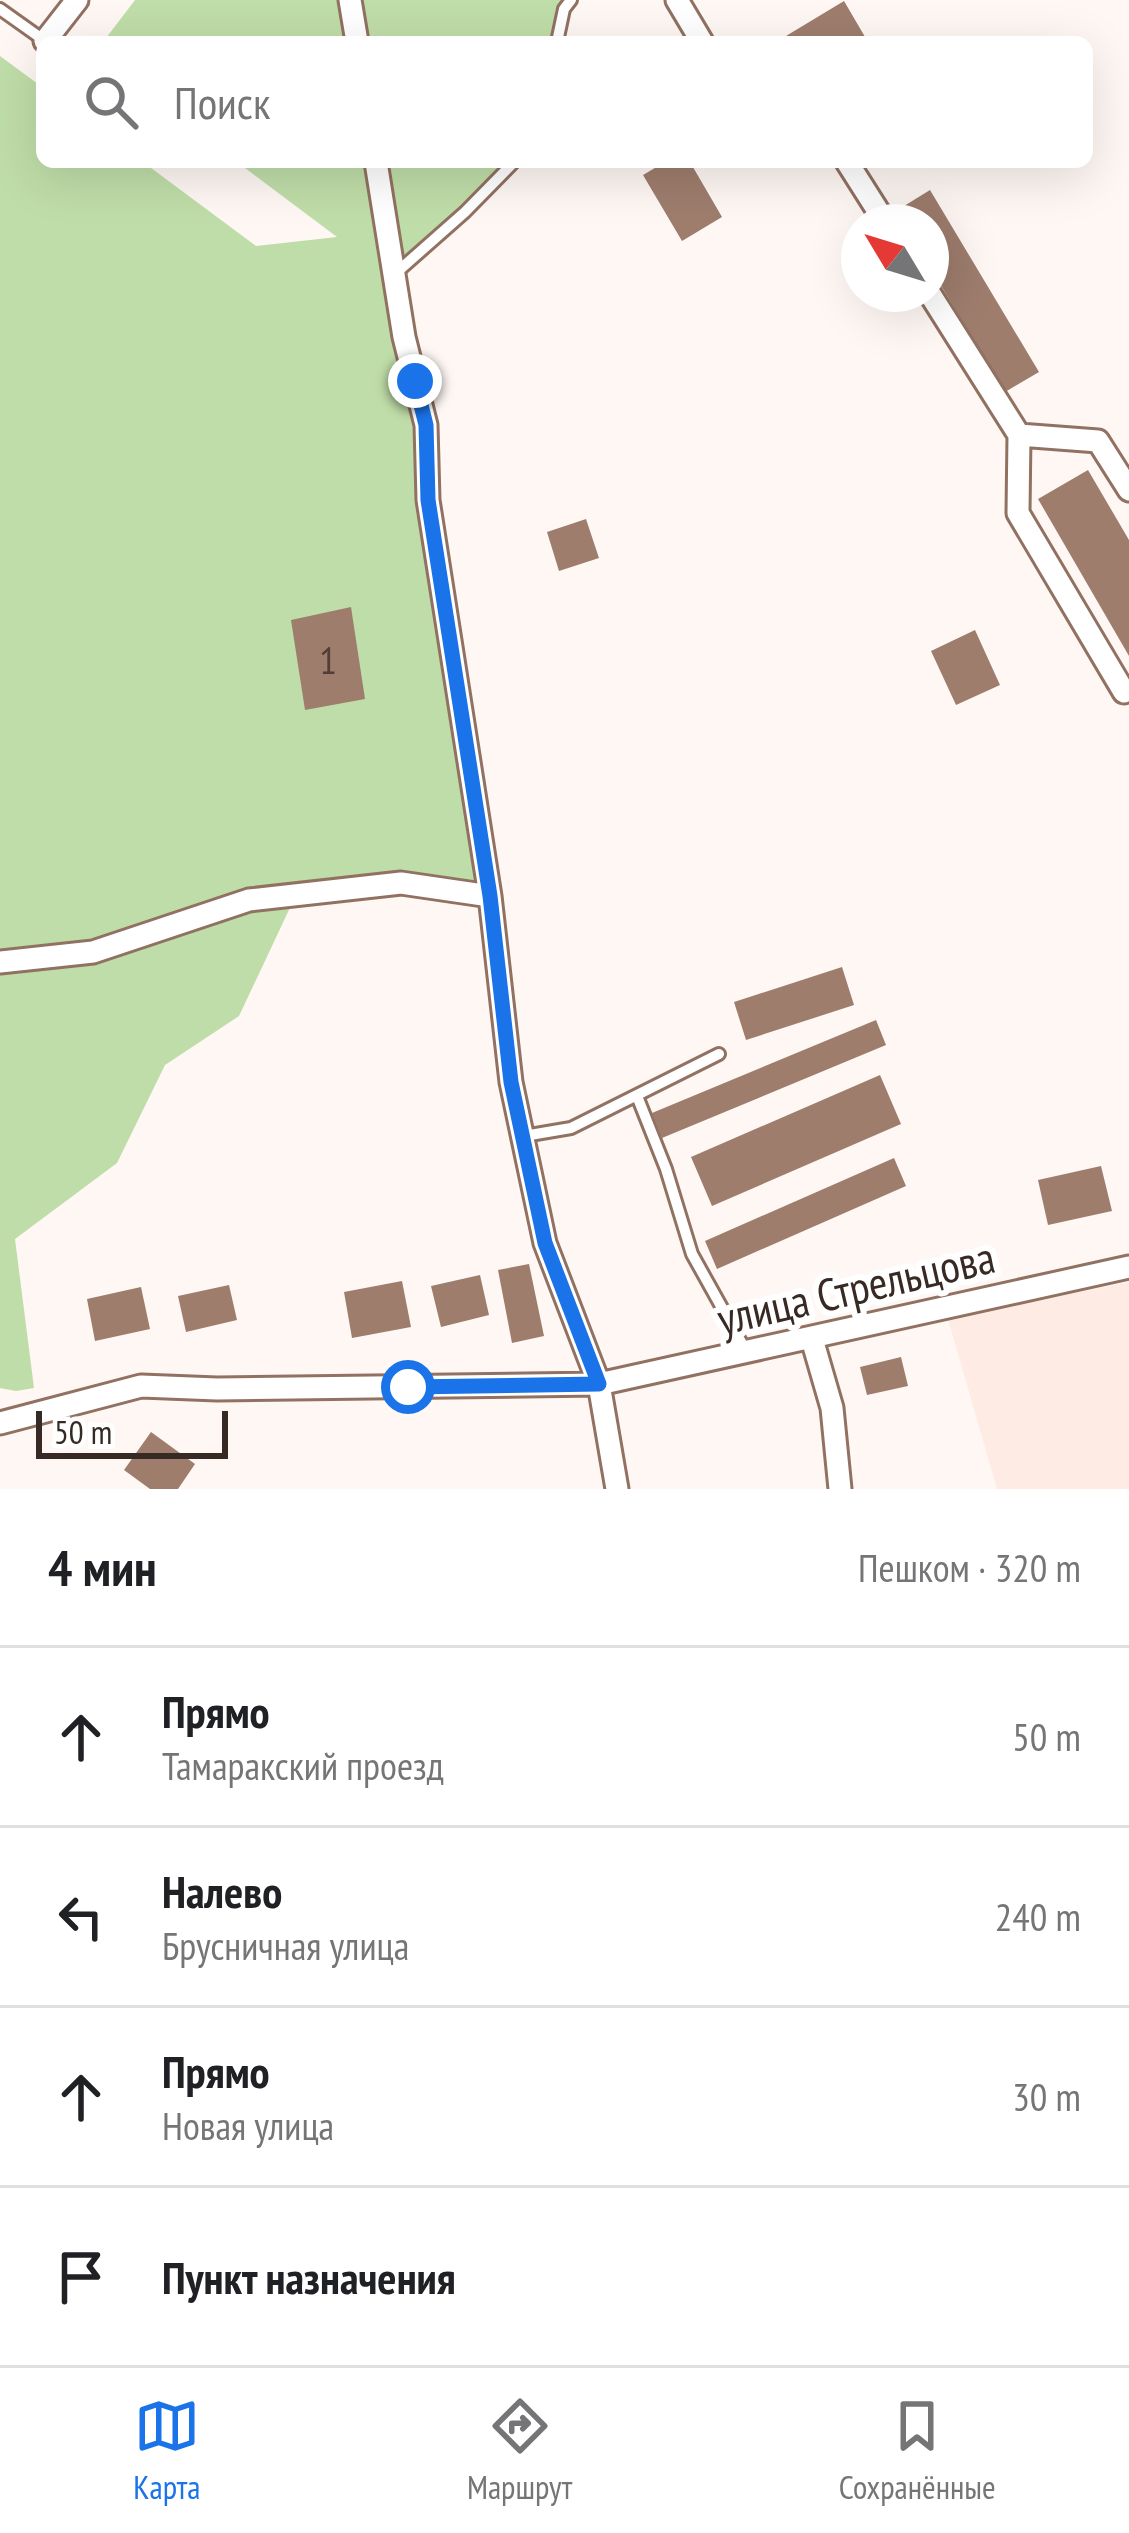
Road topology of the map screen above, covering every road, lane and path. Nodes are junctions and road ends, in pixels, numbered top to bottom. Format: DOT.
graph roads {
  1 [pos="77,0"];
  2 [pos="350,0"];
  3 [pos="571,0"];
  4 [pos="677,0"];
  5 [pos="0,10"];
  6 [pos="39,36"];
  7 [pos="50,36"];
  8 [pos="356,36"];
  9 [pos="558,36"];
  10 [pos="698,36"];
  11 [pos="377,168"];
  12 [pos="508,168"];
  13 [pos="851,168"];
  14 [pos="874,204"];
  15 [pos="394,274"];
  16 [pos="941,312"];
  17 [pos="1018,435"];
  18 [pos="1129,490"];
  19 [pos="1124,692"];
  20 [pos="490,896"];
  21 [pos="0,962"];
  22 [pos="718,1054"];
  23 [pos="637,1096"];
  24 [pos="523,1136"];
  25 [pos="1129,1267"];
  26 [pos="812,1339"];
  27 [pos="747,1353"];
  28 [pos="599,1384"];
  29 [pos="0,1423"];
  30 [pos="616,1489"];
  31 [pos="840,1489"];
  1 -- 7 [label="street"];
  2 -- 8 [label="street"];
  3 -- 9 [label="lane"];
  4 -- 10 [label="street"];
  5 -- 6 [label="lane"];
  11 -- 15 [label="street"];
  12 -- 15 [label="lane"];
  13 -- 14 [label="street"];
  15 -- 20 [label="street"];
  16 -- 17 [label="street"];
  17 -- 18 [label="street"];
  17 -- 19 [label="street"];
  20 -- 21 [label="street"];
  20 -- 24 [label="street"];
  22 -- 23 [label="lane"];
  23 -- 24 [label="lane"];
  23 -- 27 [label="lane"];
  24 -- 28 [label="street"];
  25 -- 26 [label="street, улица Стрельцова"];
  26 -- 27 [label="street, улица Стрельцова"];
  26 -- 31 [label="street"];
  27 -- 28 [label="street, улица Стрельцова"];
  28 -- 29 [label="street, улица Стрельцова"];
  28 -- 30 [label="street"];
}
